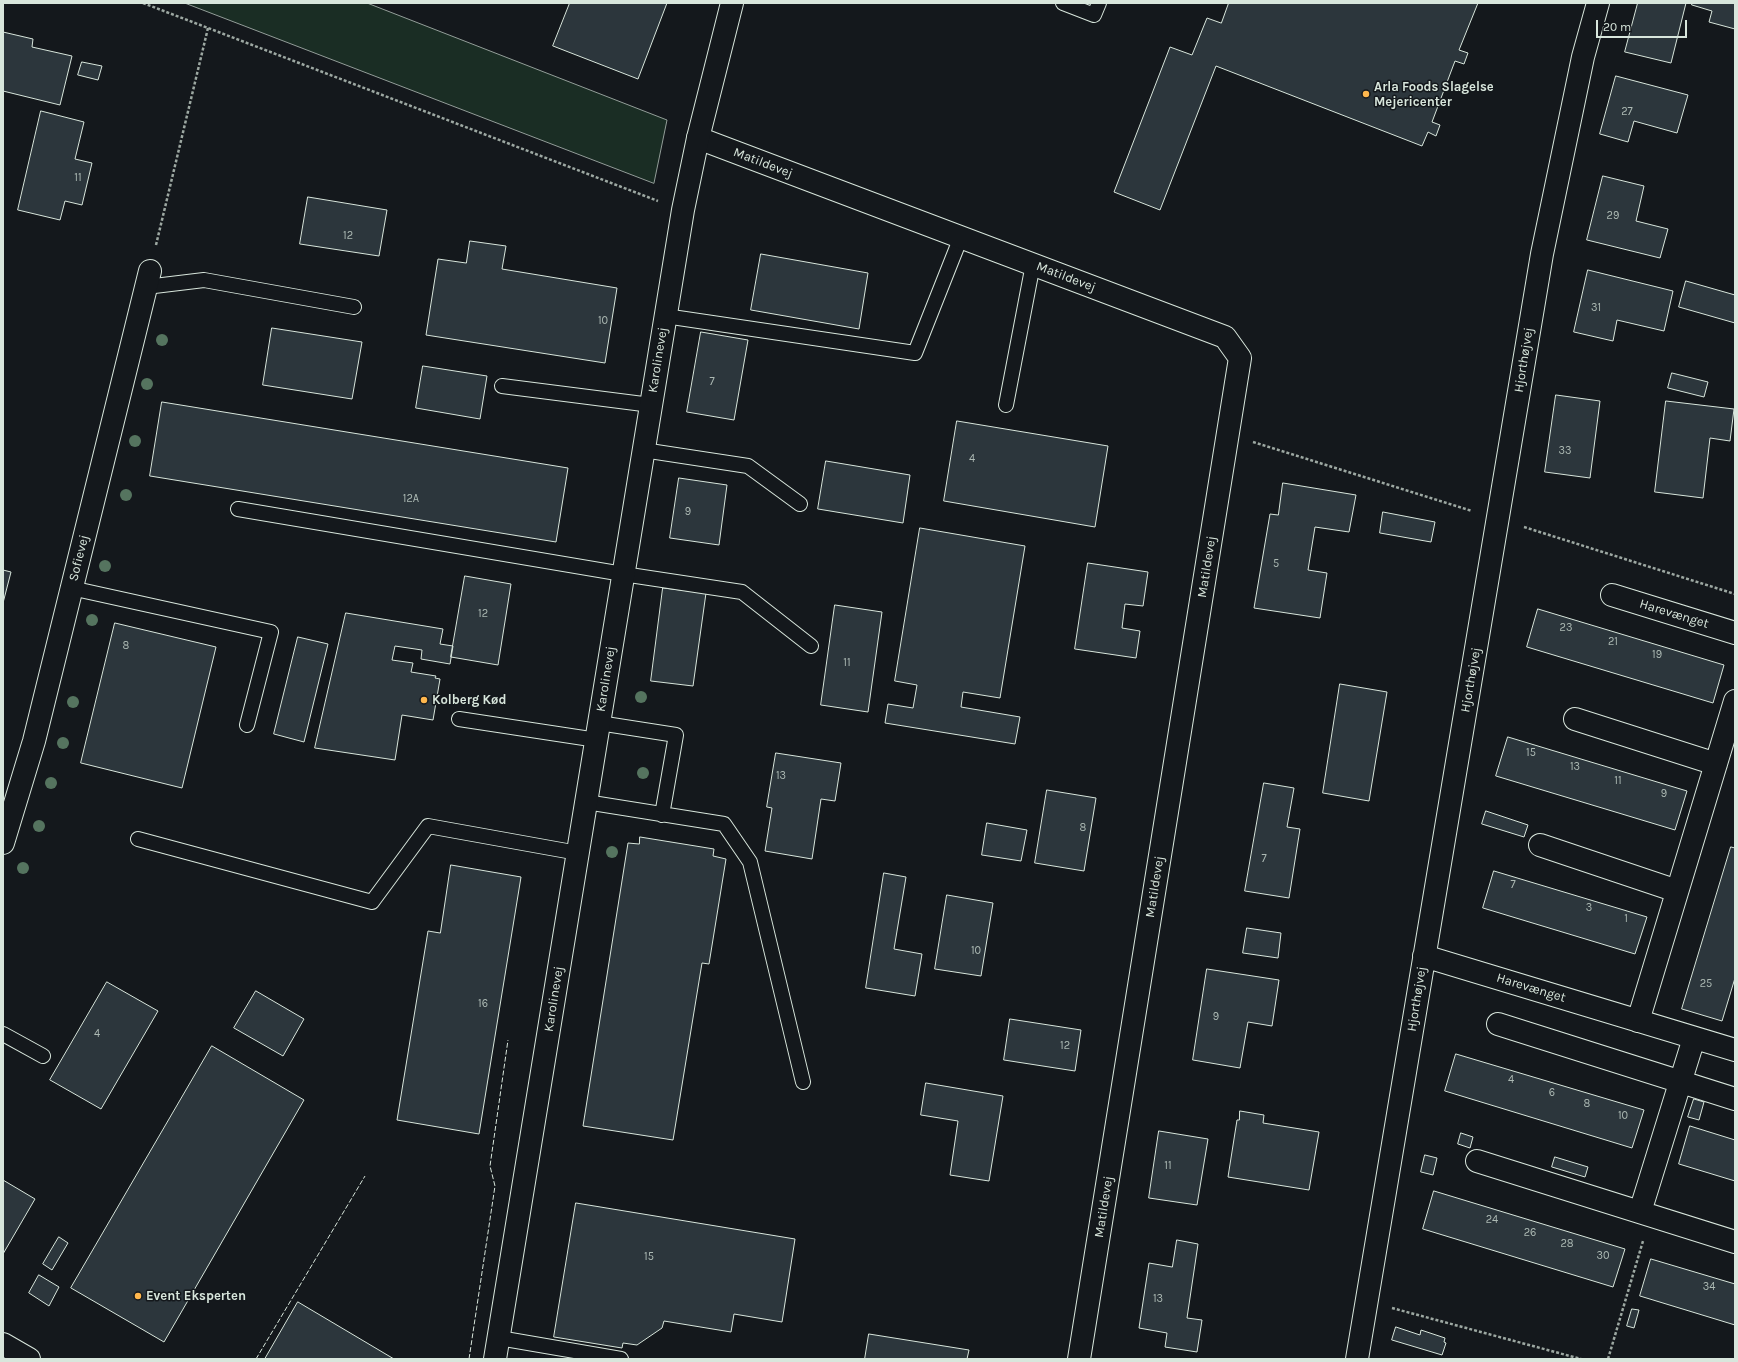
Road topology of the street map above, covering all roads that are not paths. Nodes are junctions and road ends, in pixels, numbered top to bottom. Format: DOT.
graph roads {
  1 [pos="732,3"];
  2 [pos="1063,3"];
  3 [pos="1099,3"];
  4 [pos="1598,3"];
  5 [pos="698,138"];
  6 [pos="961,237"];
  7 [pos="1033,264"];
  8 [pos="148,279"];
  9 [pos="354,307"];
  10 [pos="666,316"];
  11 [pos="502,386"];
  12 [pos="651,405"];
  13 [pos="1006,405"];
  14 [pos="644,450"];
  15 [pos="800,504"];
  16 [pos="238,509"];
  17 [pos="623,574"];
  18 [pos="71,588"];
  19 [pos="1612,595"];
  20 [pos="1735,633"];
  21 [pos="811,646"];
  22 [pos="1735,701"];
  23 [pos="459,719"];
  24 [pos="1575,719"];
  25 [pos="247,725"];
  26 [pos="598,731"];
  27 [pos="1716,764"];
  28 [pos="586,802"];
  29 [pos="662,815"];
  30 [pos="138,839"];
  31 [pos="3,843"];
  32 [pos="1540,845"];
  33 [pos="578,852"];
  34 [pos="1677,891"];
  35 [pos="1424,956"];
  36 [pos="1638,1021"];
  37 [pos="1498,1024"];
  38 [pos="3,1034"];
  39 [pos="1694,1038"];
  40 [pos="1735,1050"];
  41 [pos="43,1056"];
  42 [pos="803,1082"];
  43 [pos="1680,1082"];
  44 [pos="1735,1099"];
  45 [pos="1477,1161"];
  46 [pos="1645,1214"];
  47 [pos="1735,1242"];
  48 [pos="499,1338"];
  49 [pos="3,1344"];
  50 [pos="29,1359"];
  51 [pos="495,1359"];
  52 [pos="621,1359"];
  53 [pos="1079,1359"];
  54 [pos="1357,1359"];
  1 -- 5 [label="street, Karolinevej"];
  2 -- 3 [label="lane"];
  4 -- 35 [label="street, Hjorthøjvej"];
  5 -- 6 [label="street, Matildevej"];
  5 -- 10 [label="street, Karolinevej"];
  6 -- 7 [label="street, Matildevej"];
  6 -- 10 [label="lane"];
  7 -- 13 [label="lane"];
  7 -- 53 [label="street, Matildevej"];
  8 -- 9 [label="lane"];
  8 -- 18 [label="street, Sofievej"];
  10 -- 12 [label="street, Karolinevej"];
  11 -- 12 [label="lane"];
  12 -- 14 [label="street, Karolinevej"];
  14 -- 15 [label="lane"];
  14 -- 17 [label="street, Karolinevej"];
  16 -- 17 [label="lane"];
  17 -- 21 [label="lane"];
  17 -- 26 [label="street, Karolinevej"];
  18 -- 25 [label="lane"];
  18 -- 31 [label="street, Sofievej"];
  19 -- 20 [label="street, Harevænget"];
  22 -- 27 [label="street"];
  23 -- 26 [label="lane"];
  24 -- 27 [label="street"];
  26 -- 28 [label="street, Karolinevej"];
  26 -- 29 [label="lane"];
  27 -- 34 [label="street"];
  28 -- 29 [label="lane"];
  28 -- 33 [label="street, Karolinevej"];
  29 -- 42 [label="lane"];
  30 -- 33 [label="lane"];
  32 -- 34 [label="street"];
  33 -- 48 [label="street, Karolinevej"];
  34 -- 36 [label="street"];
  35 -- 36 [label="street, Harevænget"];
  35 -- 54 [label="street, Hjorthøjvej"];
  36 -- 39 [label="street, Harevænget"];
  37 -- 43 [label="street"];
  38 -- 41 [label="lane"];
  39 -- 40 [label="street, Harevænget"];
  39 -- 43 [label="street"];
  43 -- 44 [label="street"];
  43 -- 46 [label="street"];
  45 -- 46 [label="street"];
  46 -- 47 [label="street"];
  48 -- 51 [label="street, Karolinevej"];
  48 -- 52 [label="lane"];
  49 -- 50 [label="street"];
}
